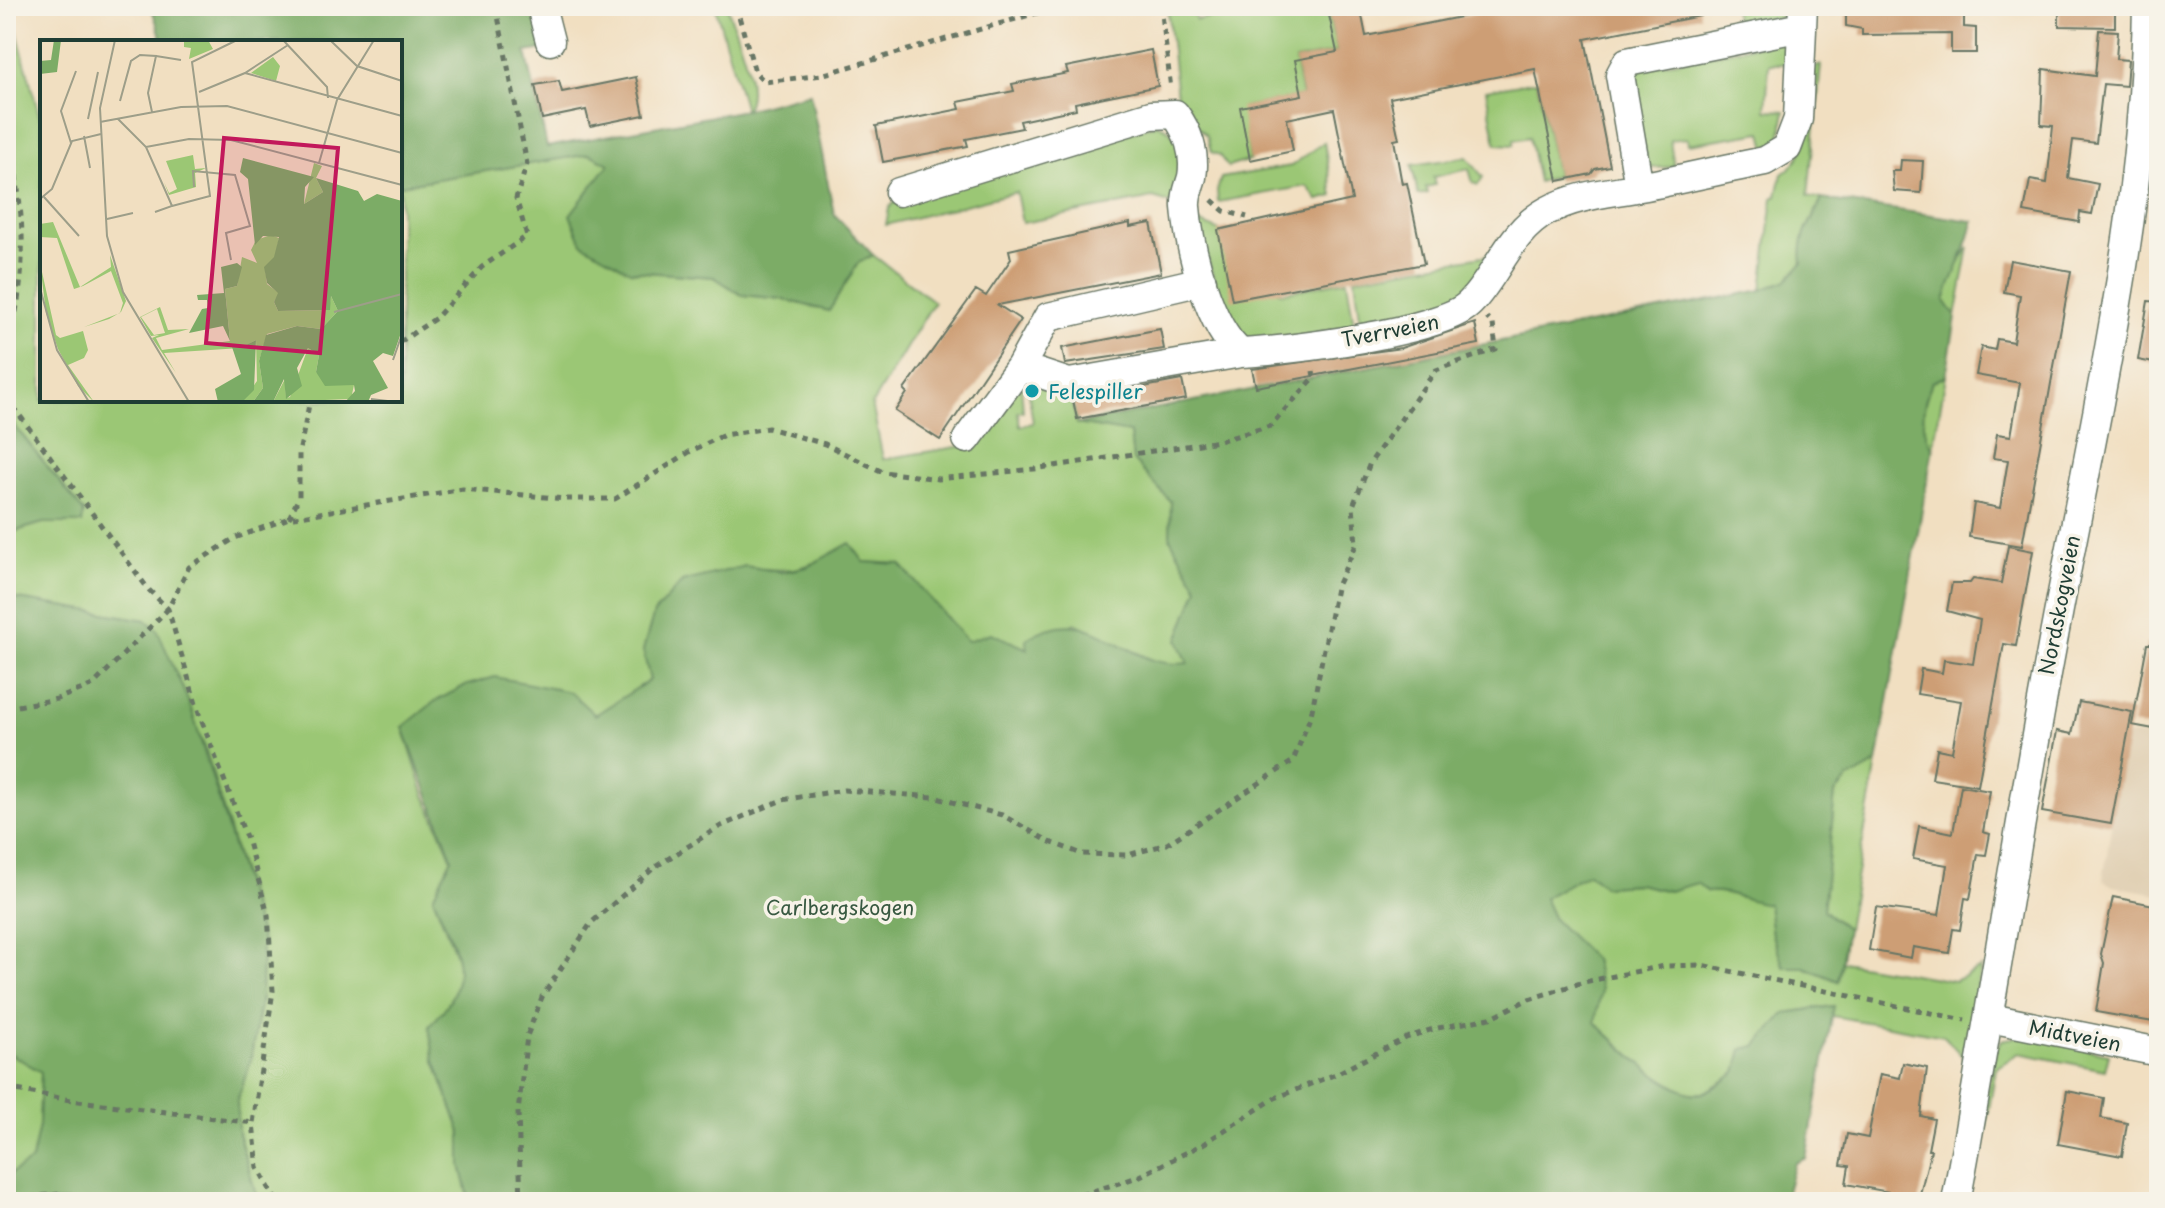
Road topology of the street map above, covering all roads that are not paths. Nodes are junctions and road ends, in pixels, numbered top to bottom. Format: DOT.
graph roads {
  1 [pos="541,6"];
  2 [pos="2147,6"];
  3 [pos="1803,16"];
  4 [pos="550,41"];
  5 [pos="1639,187"];
  6 [pos="899,192"];
  7 [pos="1202,281"];
  8 [pos="1241,353"];
  9 [pos="1020,367"];
  10 [pos="967,439"];
  11 [pos="1990,1018"];
  12 [pos="2159,1052"];
  13 [pos="1956,1202"];
  1 -- 4 [label="street"];
  2 -- 11 [label="street, Nordskogveien"];
  3 -- 5 [label="street, Tverrveien"];
  3 -- 5 [label="street"];
  5 -- 8 [label="street, Tverrveien"];
  6 -- 7 [label="street"];
  7 -- 8 [label="street"];
  7 -- 9 [label="street"];
  8 -- 9 [label="street, Tverrveien"];
  9 -- 10 [label="street"];
  11 -- 12 [label="street, Midtveien"];
  11 -- 13 [label="street, Nordskogveien"];
}
